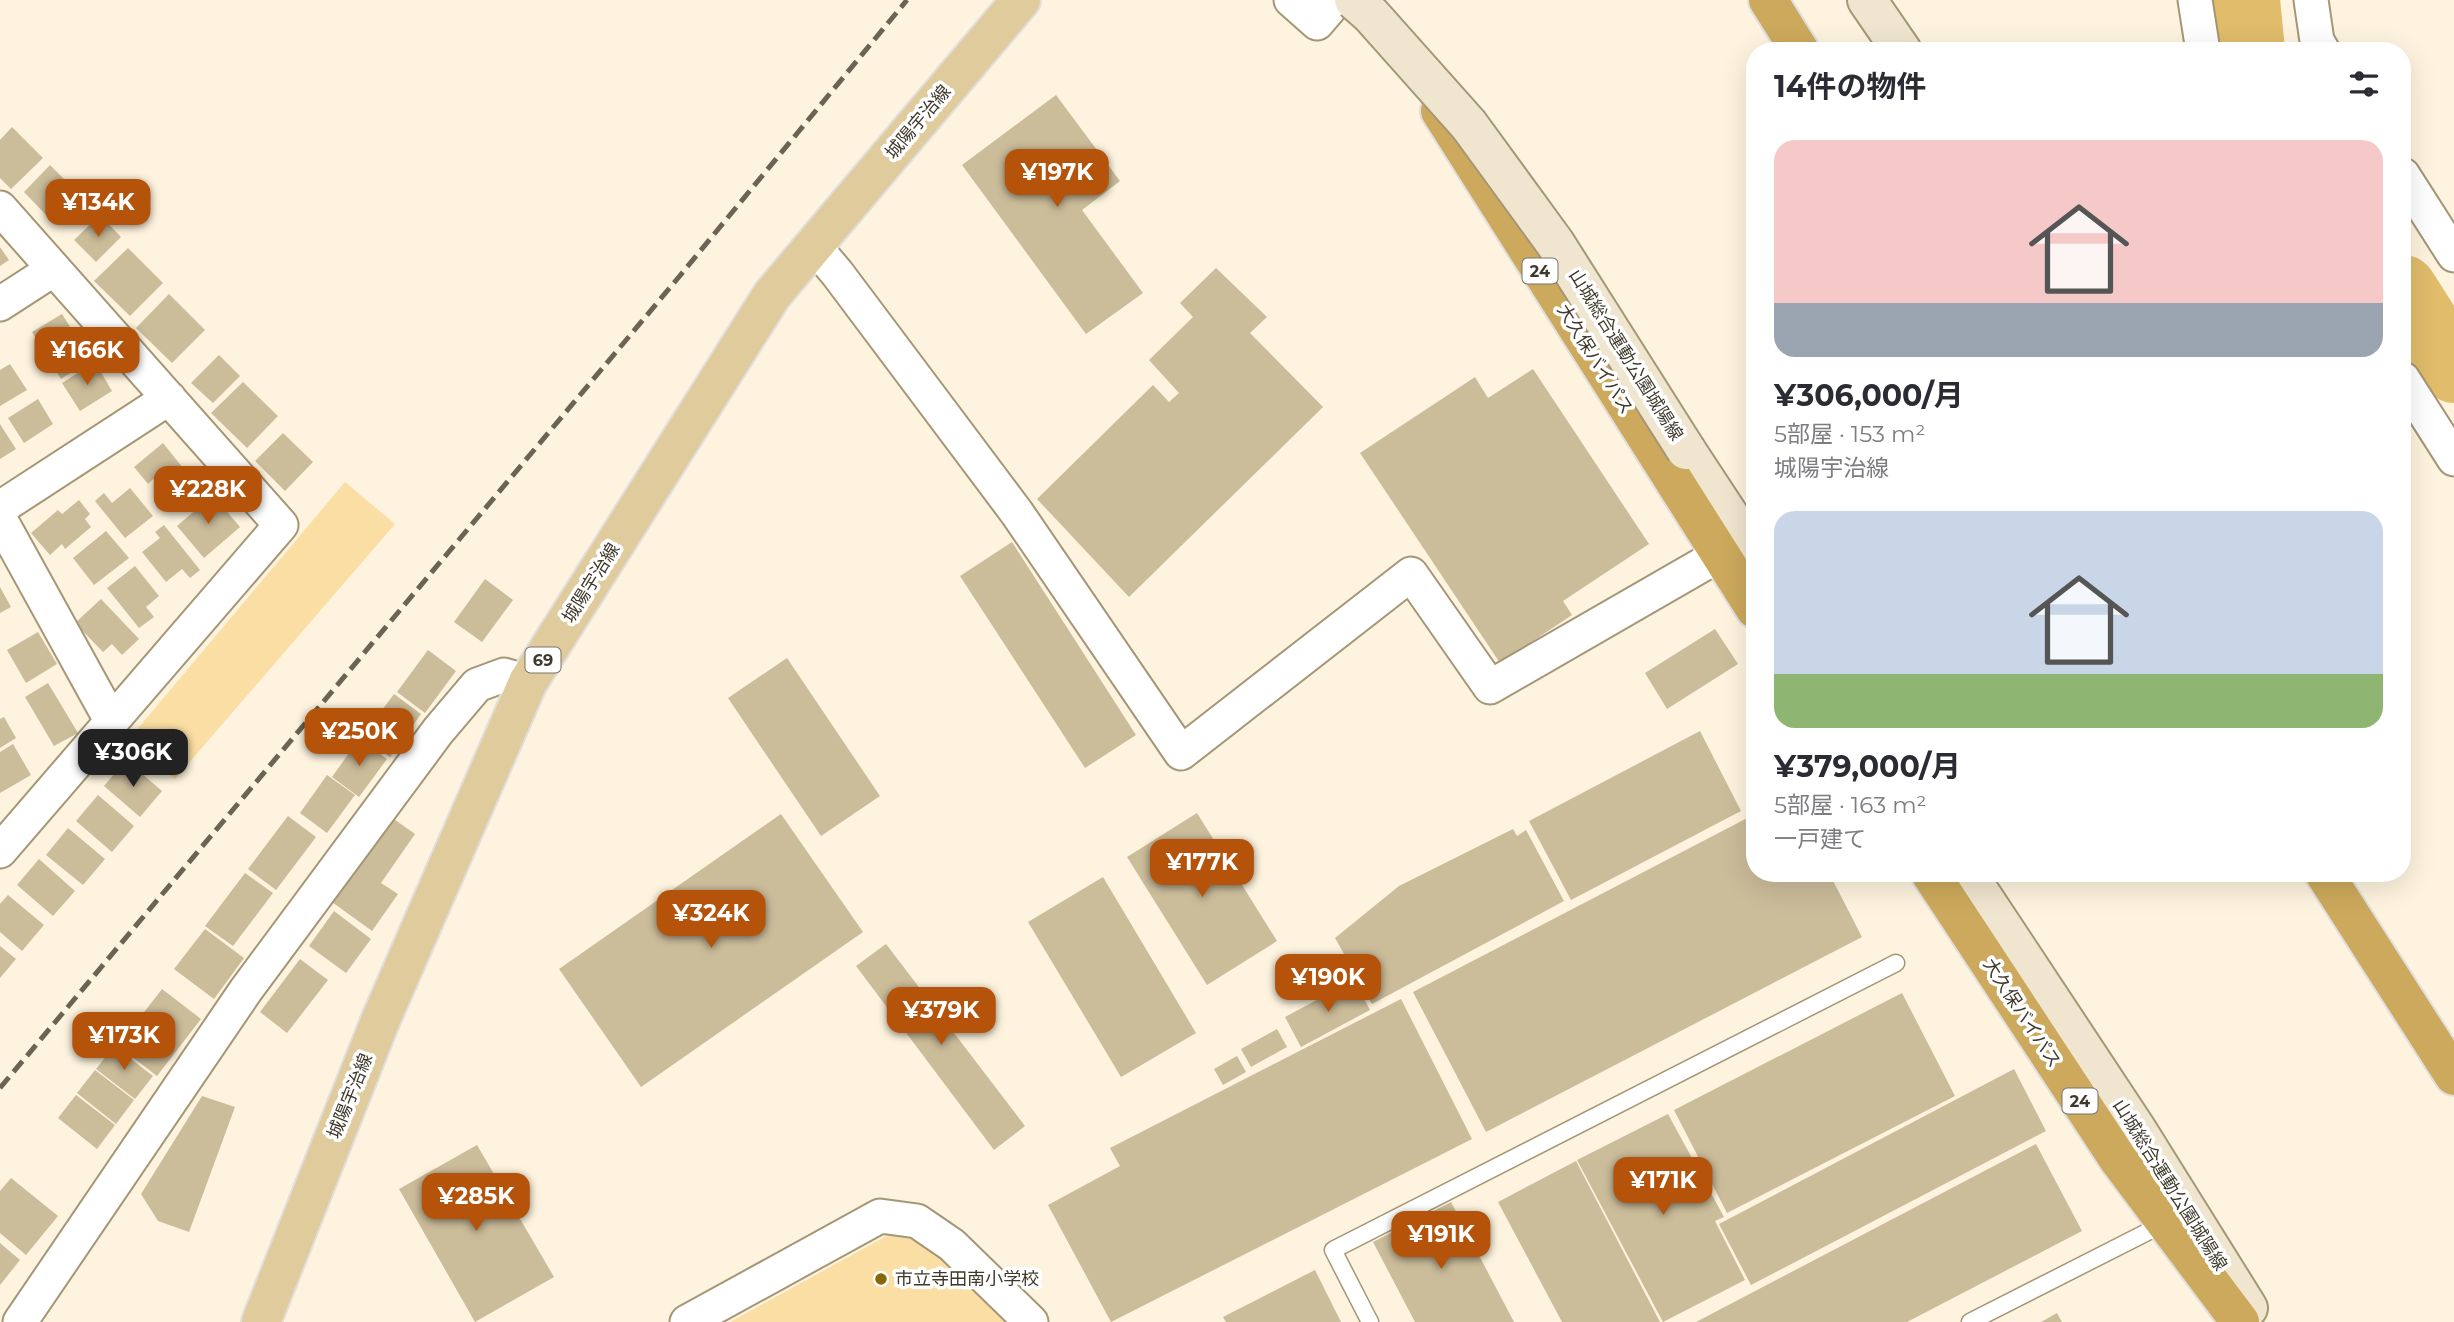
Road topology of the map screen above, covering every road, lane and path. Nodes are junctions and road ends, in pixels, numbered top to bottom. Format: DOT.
graph roads {
  1 [pos="1021,0"];
  2 [pos="1291,0"];
  3 [pos="1320,0"];
  4 [pos="1333,0"];
  5 [pos="1354,0"];
  6 [pos="1371,0"];
  7 [pos="1768,0"];
  8 [pos="1867,0"];
  9 [pos="2195,0"];
  10 [pos="2311,0"];
  11 [pos="1794,42"];
  12 [pos="1896,42"];
  13 [pos="2202,42"];
  14 [pos="2318,42"];
  15 [pos="1453,132"];
  16 [pos="2411,188"];
  17 [pos="0,208"];
  18 [pos="814,246"];
  19 [pos="2454,255"];
  20 [pos="54,269"];
  21 [pos="0,304"];
  22 [pos="2411,392"];
  23 [pos="169,398"];
  24 [pos="2454,459"];
  25 [pos="0,508"];
  26 [pos="0,519"];
  27 [pos="1737,555"];
  28 [pos="1746,582"];
  29 [pos="528,682"];
  30 [pos="112,722"];
  31 [pos="0,851"];
  32 [pos="1936,882"];
  33 [pos="1973,882"];
  34 [pos="2331,882"];
  35 [pos="1896,963"];
  36 [pos="2454,1076"];
  37 [pos="2167,1222"];
  38 [pos="20,1322"];
  39 [pos="261,1322"];
  40 [pos="687,1322"];
  41 [pos="1031,1322"];
  42 [pos="1370,1322"];
  43 [pos="1970,1322"];
  44 [pos="2241,1322"];
  45 [pos="2257,1322"];
  1 -- 18 [label="main road, 城陽宇治線 / 69"];
  2 -- 3 [label="street"];
  4 -- 15 [label="highway"];
  5 -- 27 [label="main road, 山城総合運動公園城陽線, bridge"];
  6 -- 15 [label="highway, 大久保バイパス / 24"];
  7 -- 11 [label="highway"];
  8 -- 12 [label="main road"];
  9 -- 13 [label="street"];
  10 -- 14 [label="street"];
  15 -- 27 [label="highway, 大久保バイパス / 24"];
  16 -- 19 [label="street"];
  17 -- 20 [label="street"];
  18 -- 27 [label="street"];
  18 -- 29 [label="main road, 城陽宇治線 / 69"];
  20 -- 21 [label="street"];
  20 -- 23 [label="street"];
  22 -- 24 [label="street"];
  23 -- 25 [label="street"];
  23 -- 30 [label="street"];
  26 -- 30 [label="street"];
  27 -- 28 [label="highway, 大久保バイパス / 24"];
  29 -- 38 [label="street"];
  29 -- 39 [label="main road, 城陽宇治線 / 69"];
  30 -- 31 [label="street"];
  32 -- 37 [label="highway, 大久保バイパス / 24"];
  33 -- 45 [label="main road, 山城総合運動公園城陽線"];
  34 -- 36 [label="highway"];
  35 -- 42 [label="lane"];
  37 -- 43 [label="lane"];
  37 -- 44 [label="highway, 大久保バイパス / 24"];
  40 -- 41 [label="street"];
}
